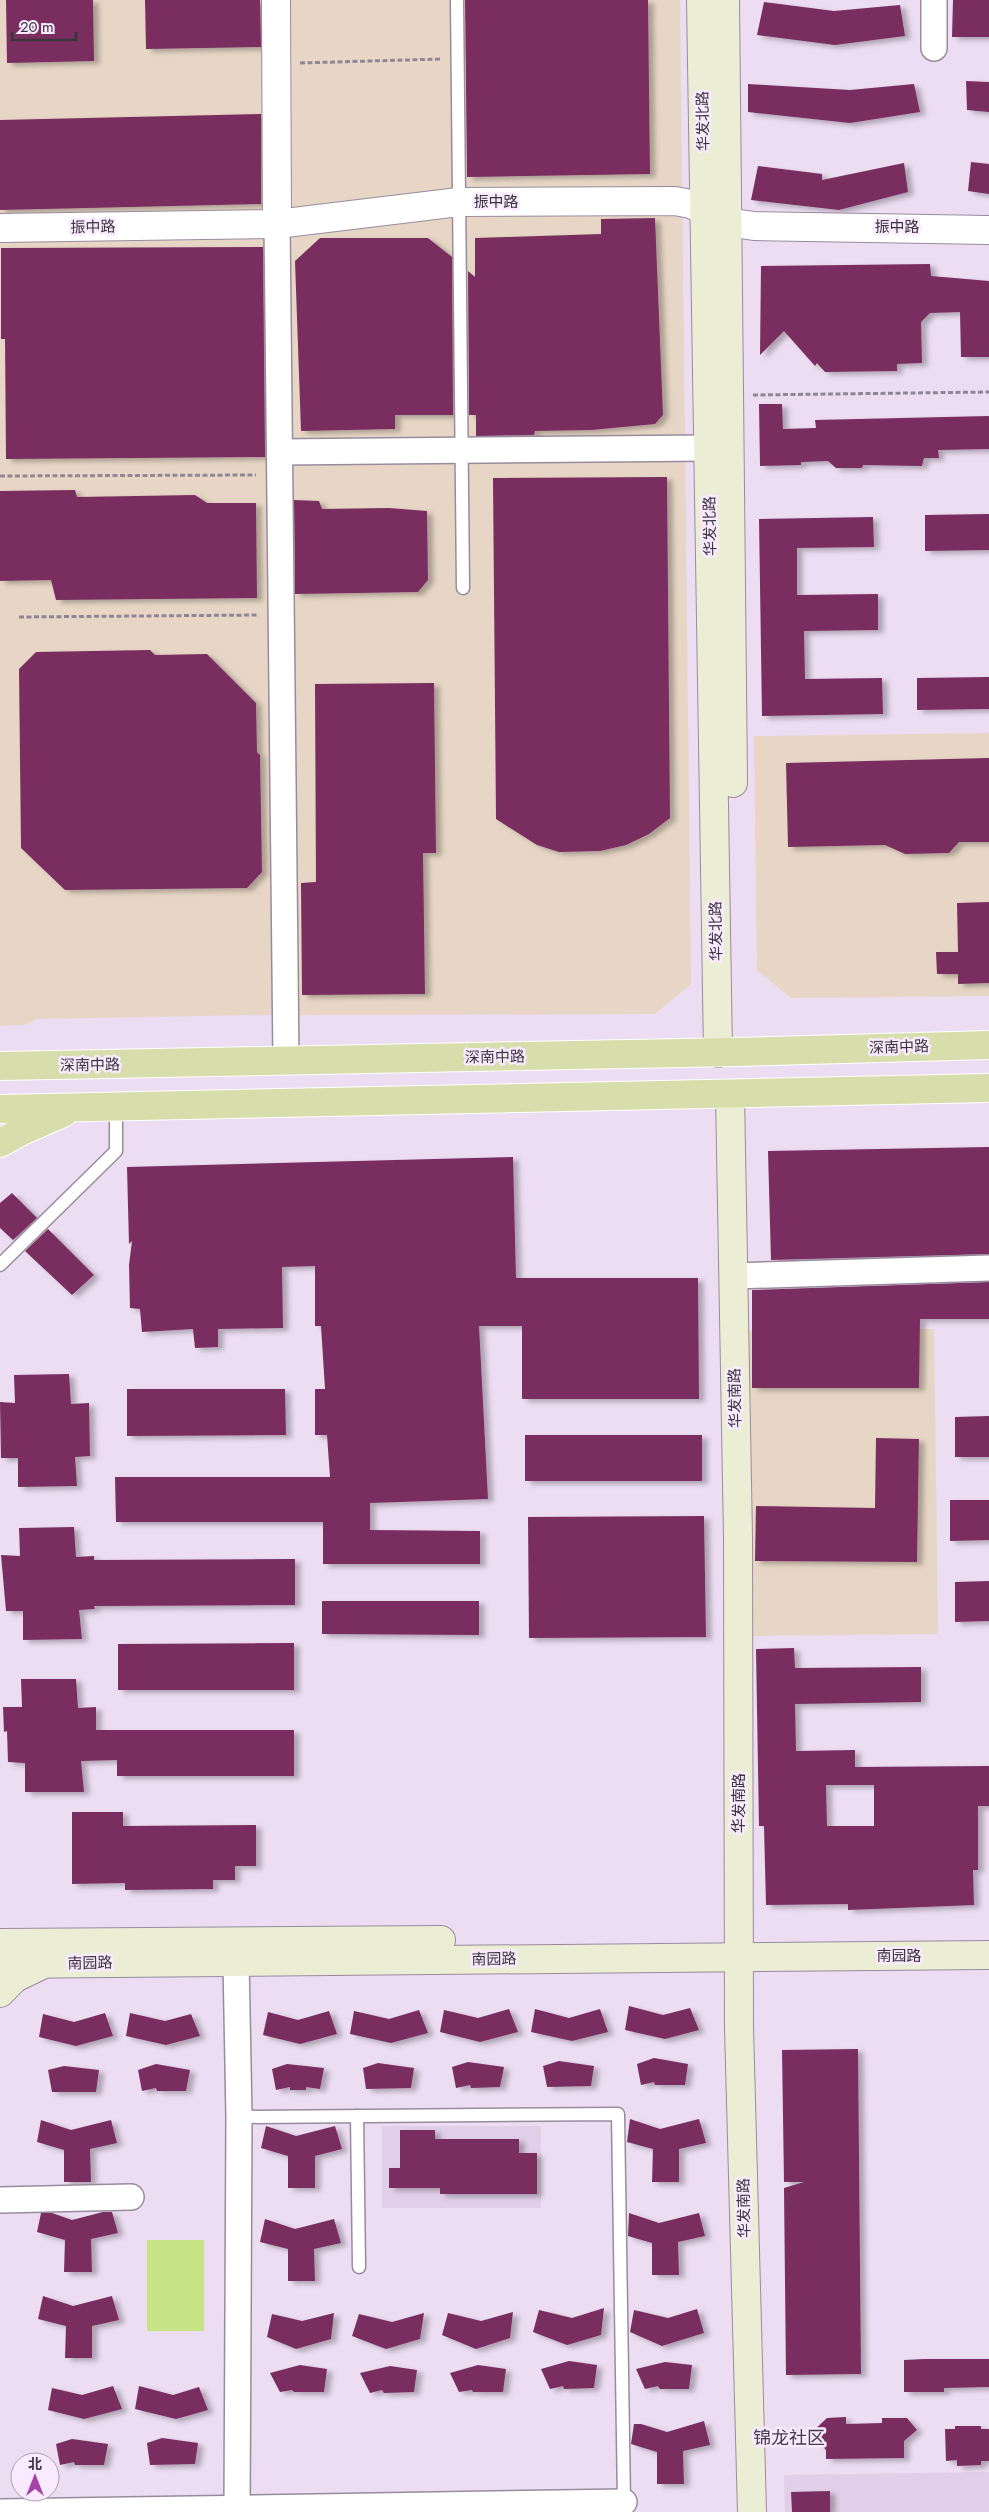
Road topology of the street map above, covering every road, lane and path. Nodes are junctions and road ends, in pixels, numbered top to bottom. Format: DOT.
graph roads {
  1 [pos="276,0"];
  2 [pos="457,0"];
  3 [pos="702,0"];
  4 [pos="725,0"];
  5 [pos="934,0"];
  6 [pos="934,48"];
  7 [pos="457,58"];
  8 [pos="277,63"];
  9 [pos="459,202"];
  10 [pos="716,216"];
  11 [pos="277,224"];
  12 [pos="0,228"];
  13 [pos="989,230"];
  14 [pos="989,392"];
  15 [pos="730,395"];
  16 [pos="709,448"];
  17 [pos="461,450"];
  18 [pos="280,463"];
  19 [pos="0,476"];
  20 [pos="463,588"];
  21 [pos="281,615"];
  22 [pos="19,617"];
  23 [pos="989,1045"];
  24 [pos="727,1052"];
  25 [pos="286,1061"];
  26 [pos="0,1066"];
  27 [pos="989,1088"];
  28 [pos="730,1094"];
  29 [pos="116,1107"];
  30 [pos="79,1108"];
  31 [pos="0,1109"];
  32 [pos="0,1143"];
  33 [pos="0,1265"];
  34 [pos="989,1268"];
  35 [pos="734,1276"];
  36 [pos="0,1933"];
  37 [pos="989,1936"];
  38 [pos="0,1943"];
  39 [pos="740,1947"];
  40 [pos="39,1953"];
  41 [pos="989,1955"];
  42 [pos="236,1961"];
  43 [pos="0,1964"];
  44 [pos="0,1993"];
  45 [pos="357,2116"];
  46 [pos="239,2117"];
  47 [pos="131,2197"];
  48 [pos="0,2200"];
  49 [pos="359,2267"];
  50 [pos="624,2502"];
  51 [pos="237,2509"];
  52 [pos="330,2510"];
  53 [pos="0,2512"];
  54 [pos="752,2512"];
  1 -- 8 [label="street"];
  2 -- 7 [label="lane"];
  3 -- 10 [label="main road, 华发北路"];
  4 -- 10 [label="main road, 华发北路"];
  5 -- 6 [label="street"];
  7 -- 8 [label="path"];
  7 -- 9 [label="lane"];
  8 -- 11 [label="street"];
  9 -- 10 [label="street, 振中路"];
  9 -- 11 [label="street, 振中路"];
  9 -- 17 [label="lane"];
  10 -- 13 [label="street, 振中路"];
  10 -- 15 [label="main road, 华发北路"];
  10 -- 16 [label="main road, 华发北路"];
  11 -- 12 [label="street, 振中路"];
  11 -- 18 [label="street"];
  14 -- 15 [label="path"];
  15 -- 24 [label="main road, 华发北路"];
  16 -- 17 [label="street"];
  16 -- 24 [label="main road, 华发北路"];
  17 -- 18 [label="street"];
  17 -- 20 [label="lane"];
  18 -- 19 [label="path"];
  18 -- 21 [label="street"];
  21 -- 22 [label="path"];
  21 -- 25 [label="street"];
  23 -- 24 [label="main road, 深南中路"];
  24 -- 25 [label="main road, 深南中路"];
  25 -- 26 [label="main road, 深南中路"];
  27 -- 28 [label="main road"];
  28 -- 29 [label="main road"];
  28 -- 35 [label="main road, 华发南路"];
  29 -- 30 [label="main road"];
  29 -- 33 [label="lane"];
  30 -- 31 [label="main road"];
  30 -- 32 [label="main road"];
  34 -- 35 [label="street"];
  35 -- 39 [label="main road, 华发南路"];
  36 -- 40 [label="main road"];
  37 -- 39 [label="main road, 南园路"];
  38 -- 40 [label="main road, 南园路"];
  39 -- 40 [label="main road, 南园路"];
  39 -- 41 [label="main road, 南园路"];
  39 -- 42 [label="main road, 南园路"];
  39 -- 54 [label="main road, 华发南路"];
  40 -- 42 [label="main road, 南园路"];
  40 -- 43 [label="main road, 南园路"];
  40 -- 44 [label="main road"];
  42 -- 46 [label="street"];
  45 -- 46 [label="lane"];
  45 -- 49 [label="lane"];
  45 -- 50 [label="lane"];
  46 -- 51 [label="street"];
  47 -- 48 [label="street"];
  50 -- 52 [label="street"];
  51 -- 52 [label="street"];
  51 -- 53 [label="street"];
}
